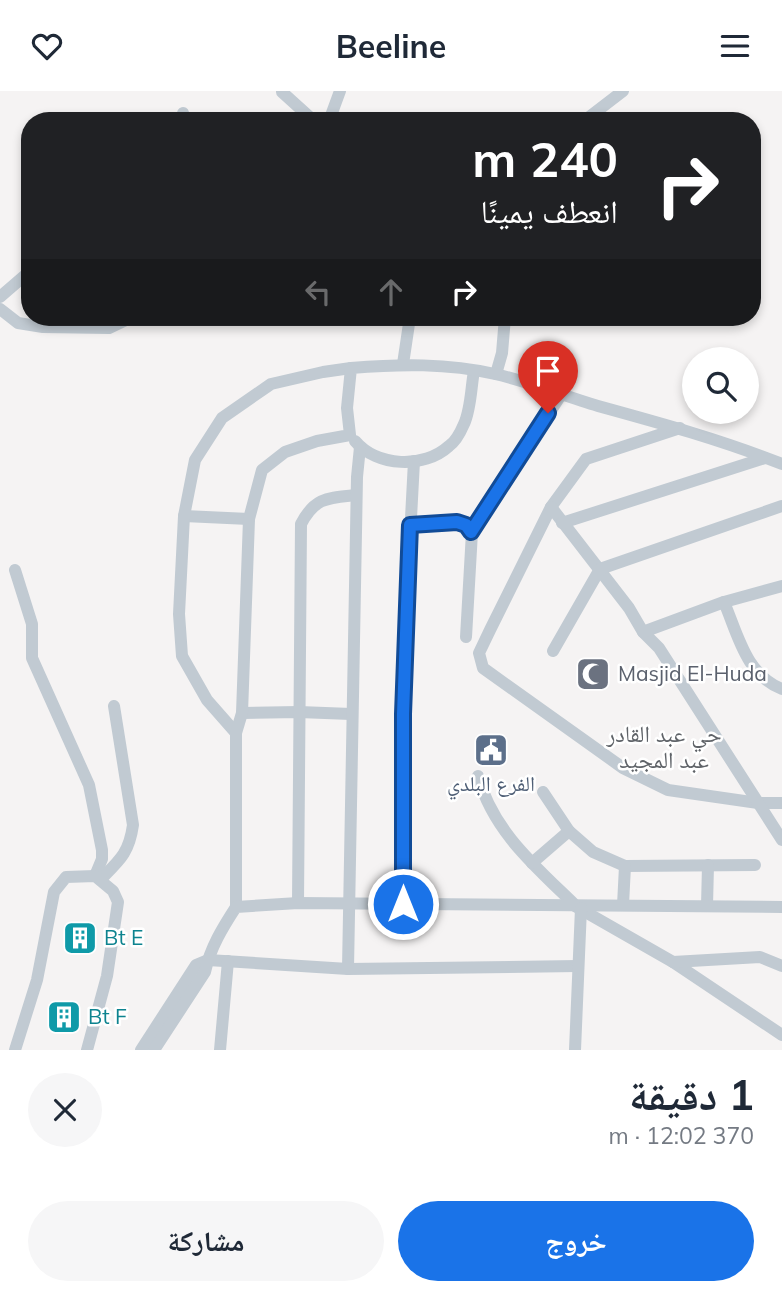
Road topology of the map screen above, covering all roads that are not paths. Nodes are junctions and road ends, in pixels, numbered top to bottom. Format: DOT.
graph roads {
  1 [pos="340,91"];
  2 [pos="623,91"];
  3 [pos="282,92"];
  4 [pos="304,112"];
  5 [pos="332,112"];
  6 [pos="596,112"];
  7 [pos="21,279"];
  8 [pos="0,297"];
  9 [pos="0,309"];
  10 [pos="21,323"];
  11 [pos="37,326"];
  12 [pos="113,326"];
  13 [pos="409,326"];
  14 [pos="504,326"];
  15 [pos="403,364"];
  16 [pos="351,368"];
  17 [pos="474,370"];
  18 [pos="496,374"];
  19 [pos="561,395"];
  20 [pos="680,429"];
  21 [pos="350,435"];
  22 [pos="360,447"];
  23 [pos="766,458"];
  24 [pos="414,461"];
  25 [pos="782,464"];
  26 [pos="356,495"];
  27 [pos="782,506"];
  28 [pos="551,507"];
  29 [pos="184,516"];
  30 [pos="249,519"];
  31 [pos="562,523"];
  32 [pos="410,525"];
  33 [pos="471,532"];
  34 [pos="600,569"];
  35 [pos="15,571"];
  36 [pos="782,586"];
  37 [pos="724,602"];
  38 [pos="643,632"];
  39 [pos="466,637"];
  40 [pos="553,651"];
  41 [pos="782,689"];
  42 [pos="114,706"];
  43 [pos="299,712"];
  44 [pos="242,713"];
  45 [pos="351,714"];
  46 [pos="236,733"];
  47 [pos="478,776"];
  48 [pos="543,792"];
  49 [pos="758,803"];
  50 [pos="782,803"];
  51 [pos="569,831"];
  52 [pos="782,840"];
  53 [pos="532,863"];
  54 [pos="708,865"];
  55 [pos="755,865"];
  56 [pos="625,866"];
  57 [pos="98,878"];
  58 [pos="298,904"];
  59 [pos="349,904"];
  60 [pos="403,904"];
  61 [pos="575,905"];
  62 [pos="623,905"];
  63 [pos="707,906"];
  64 [pos="236,907"];
  65 [pos="782,907"];
  66 [pos="208,960"];
  67 [pos="228,961"];
  68 [pos="673,962"];
  69 [pos="782,966"];
  70 [pos="578,967"];
  71 [pos="348,969"];
  72 [pos="782,1035"];
  73 [pos="15,1050"];
  74 [pos="87,1050"];
  75 [pos="141,1050"];
  76 [pos="154,1050"];
  77 [pos="220,1050"];
  78 [pos="575,1050"];
  1 -- 5 [label="street"];
  2 -- 6 [label="street"];
  3 -- 4 [label="street"];
  7 -- 8 [label="street"];
  9 -- 10 [label="street"];
  11 -- 12 [label="street"];
  13 -- 15 [label="street"];
  14 -- 18 [label="street"];
  15 -- 16 [label="street"];
  15 -- 17 [label="street"];
  16 -- 21 [label="street"];
  16 -- 29 [label="street"];
  17 -- 18 [label="street"];
  17 -- 24 [label="street"];
  18 -- 19 [label="street"];
  19 -- 20 [label="street"];
  19 -- 33 [label="street"];
  20 -- 23 [label="street"];
  20 -- 28 [label="street"];
  21 -- 22 [label="street"];
  21 -- 30 [label="street"];
  22 -- 24 [label="street"];
  22 -- 26 [label="street"];
  23 -- 25 [label="street"];
  23 -- 31 [label="street"];
  24 -- 32 [label="street"];
  26 -- 43 [label="street"];
  26 -- 45 [label="street"];
  27 -- 34 [label="street"];
  28 -- 31 [label="street"];
  28 -- 49 [label="street"];
  29 -- 30 [label="street"];
  29 -- 46 [label="street"];
  30 -- 44 [label="street"];
  31 -- 34 [label="street"];
  32 -- 33 [label="street"];
  32 -- 60 [label="street"];
  33 -- 39 [label="street"];
  34 -- 38 [label="street"];
  34 -- 40 [label="street"];
  35 -- 57 [label="street"];
  36 -- 37 [label="street"];
  37 -- 38 [label="street"];
  37 -- 41 [label="street"];
  38 -- 49 [label="street"];
  42 -- 57 [label="street"];
  43 -- 44 [label="street"];
  43 -- 45 [label="street"];
  43 -- 58 [label="street"];
  44 -- 46 [label="street"];
  45 -- 59 [label="street"];
  46 -- 64 [label="street"];
  47 -- 53 [label="street"];
  48 -- 51 [label="street"];
  49 -- 50 [label="street"];
  49 -- 52 [label="street"];
  51 -- 53 [label="street"];
  51 -- 56 [label="street"];
  53 -- 61 [label="street"];
  54 -- 55 [label="street"];
  54 -- 56 [label="street"];
  54 -- 63 [label="street"];
  56 -- 62 [label="street"];
  57 -- 73 [label="street"];
  57 -- 74 [label="street"];
  58 -- 59 [label="street"];
  58 -- 64 [label="street"];
  59 -- 60 [label="street"];
  59 -- 71 [label="street"];
  60 -- 61 [label="street"];
  61 -- 62 [label="street"];
  61 -- 68 [label="street"];
  61 -- 70 [label="street"];
  62 -- 63 [label="street"];
  63 -- 65 [label="street"];
  64 -- 66 [label="street"];
  66 -- 67 [label="street"];
  66 -- 75 [label="street"];
  66 -- 76 [label="street"];
  67 -- 71 [label="street"];
  67 -- 77 [label="street"];
  68 -- 69 [label="street"];
  68 -- 72 [label="street"];
  70 -- 71 [label="street"];
  70 -- 78 [label="street"];
}
